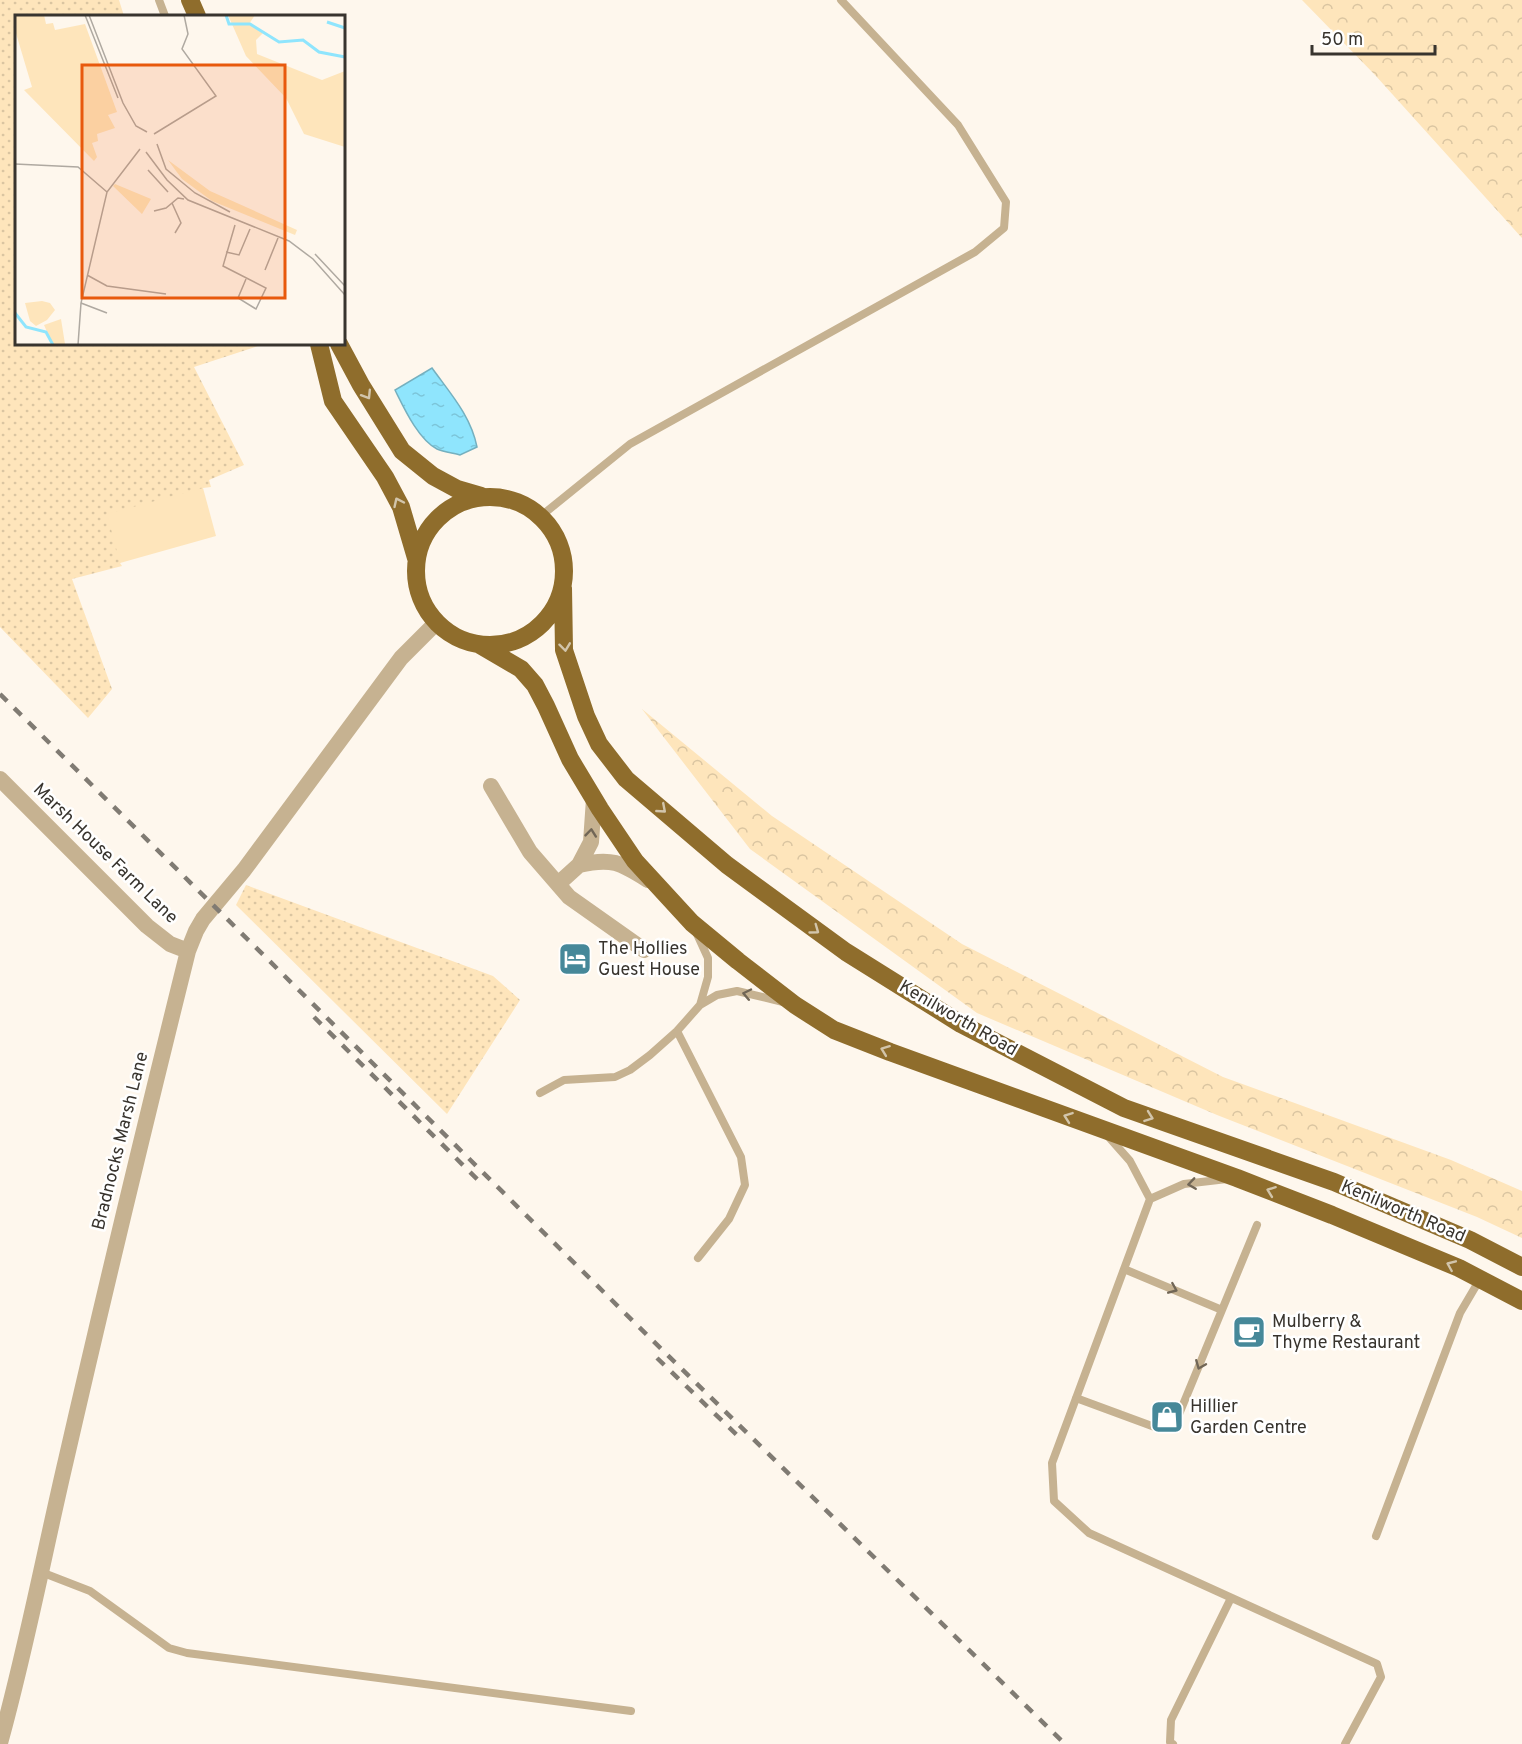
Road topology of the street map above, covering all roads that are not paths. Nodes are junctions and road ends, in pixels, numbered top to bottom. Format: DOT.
graph roads {
  1 [pos="159,0"];
  2 [pos="190,0"];
  3 [pos="841,0"];
  4 [pos="165,15"];
  5 [pos="197,15"];
  6 [pos="319,345"];
  7 [pos="340,345"];
  8 [pos="484,496"];
  9 [pos="541,516"];
  10 [pos="416,558"];
  11 [pos="563,588"];
  12 [pos="436,623"];
  13 [pos="480,645"];
  14 [pos="0,779"];
  15 [pos="491,786"];
  16 [pos="594,799"];
  17 [pos="579,865"];
  18 [pos="558,885"];
  19 [pos="659,887"];
  20 [pos="692,923"];
  21 [pos="644,950"];
  22 [pos="188,951"];
  23 [pos="700,1005"];
  24 [pos="795,1005"];
  25 [pos="677,1032"];
  26 [pos="540,1094"];
  27 [pos="1101,1128"];
  28 [pos="1237,1178"];
  29 [pos="1150,1199"];
  30 [pos="1257,1225"];
  31 [pos="698,1257"];
  32 [pos="1522,1267"];
  33 [pos="1124,1269"];
  34 [pos="1480,1279"];
  35 [pos="1522,1301"];
  36 [pos="1222,1310"];
  37 [pos="1076,1398"];
  38 [pos="1376,1536"];
  39 [pos="41,1572"];
  40 [pos="1231,1598"];
  41 [pos="631,1711"];
  42 [pos="0,1743"];
  43 [pos="1173,1744"];
  44 [pos="1346,1744"];
  1 -- 4 [label="lane"];
  2 -- 5 [label="highway"];
  3 -- 9 [label="lane"];
  10 -- 6 [label="highway, one-way"];
  7 -- 8 [label="highway, one-way"];
  8 -- 9 [label="highway"];
  8 -- 10 [label="highway"];
  9 -- 11 [label="highway"];
  10 -- 12 [label="highway"];
  11 -- 13 [label="highway"];
  11 -- 32 [label="highway, Kenilworth Road, one-way"];
  12 -- 13 [label="highway"];
  12 -- 22 [label="street, Bradnocks Marsh Lane"];
  13 -- 16 [label="highway, Kenilworth Road"];
  14 -- 22 [label="street, Marsh House Farm Lane"];
  15 -- 18 [label="street"];
  17 -- 16 [label="street, one-way"];
  16 -- 19 [label="highway, Kenilworth Road"];
  17 -- 18 [label="street"];
  17 -- 19 [label="street, Kenilworth Road"];
  18 -- 21 [label="street"];
  19 -- 20 [label="highway, Kenilworth Road"];
  20 -- 23 [label="lane"];
  20 -- 24 [label="highway, Kenilworth Road"];
  22 -- 39 [label="street, Bradnocks Marsh Lane"];
  24 -- 23 [label="lane, one-way"];
  23 -- 25 [label="lane"];
  27 -- 24 [label="highway, Kenilworth Road, one-way"];
  25 -- 26 [label="lane"];
  25 -- 31 [label="lane"];
  27 -- 28 [label="highway, Kenilworth Road"];
  27 -- 29 [label="lane"];
  28 -- 29 [label="lane, one-way"];
  34 -- 28 [label="highway, Kenilworth Road, one-way"];
  29 -- 33 [label="lane"];
  30 -- 36 [label="lane"];
  33 -- 36 [label="lane, one-way"];
  33 -- 37 [label="lane"];
  34 -- 35 [label="highway, Kenilworth Road"];
  34 -- 38 [label="lane"];
  36 -- 37 [label="lane, one-way"];
  37 -- 40 [label="lane"];
  39 -- 41 [label="lane"];
  39 -- 42 [label="street, Bradnocks Marsh Lane"];
  40 -- 43 [label="lane"];
  40 -- 44 [label="lane"];
}
